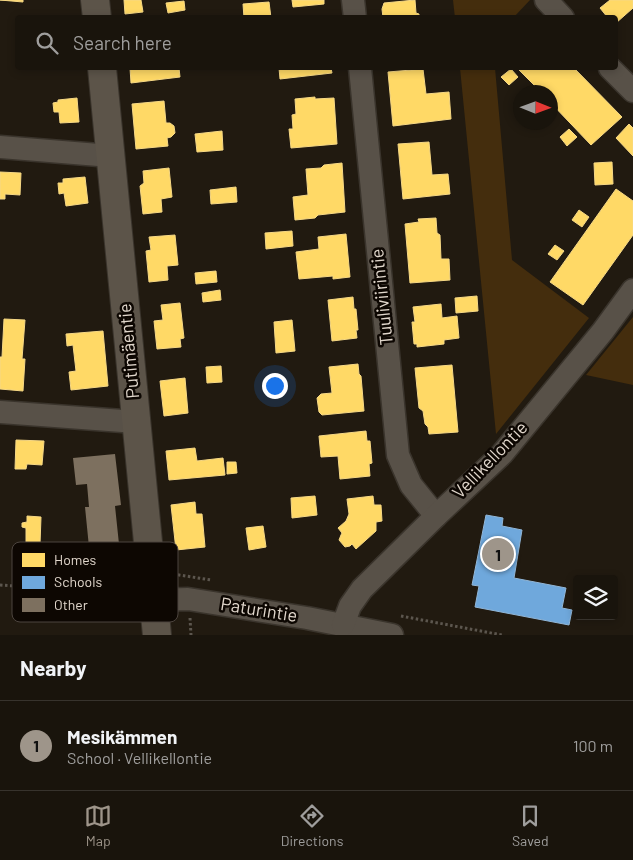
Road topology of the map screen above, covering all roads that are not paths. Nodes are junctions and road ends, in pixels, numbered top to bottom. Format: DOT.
graph roads {
  1 [pos="95,0"];
  2 [pos="353,0"];
  3 [pos="546,0"];
  4 [pos="97,15"];
  5 [pos="355,15"];
  6 [pos="560,15"];
  7 [pos="102,70"];
  8 [pos="360,70"];
  9 [pos="612,70"];
  10 [pos="633,91"];
  11 [pos="0,147"];
  12 [pos="111,156"];
  13 [pos="633,290"];
  14 [pos="0,412"];
  15 [pos="136,422"];
  16 [pos="436,516"];
  17 [pos="148,542"];
  18 [pos="178,599"];
  19 [pos="156,622"];
  20 [pos="343,625"];
  21 [pos="157,635"];
  22 [pos="392,635"];
  1 -- 4 [label="main road"];
  2 -- 5 [label="street"];
  3 -- 6 [label="street"];
  7 -- 12 [label="main road, Putimäentie"];
  8 -- 16 [label="street, Tuuliviirintie"];
  9 -- 10 [label="street"];
  11 -- 12 [label="street"];
  12 -- 15 [label="main road, Putimäentie"];
  13 -- 16 [label="street, Vellikellontie"];
  14 -- 15 [label="street"];
  15 -- 17 [label="main road, Putimäentie"];
  16 -- 20 [label="street, Vellikellontie"];
  18 -- 20 [label="street, Paturintie"];
  19 -- 21 [label="main road, Putimäentie"];
  20 -- 22 [label="street, Paturintie"];
}
